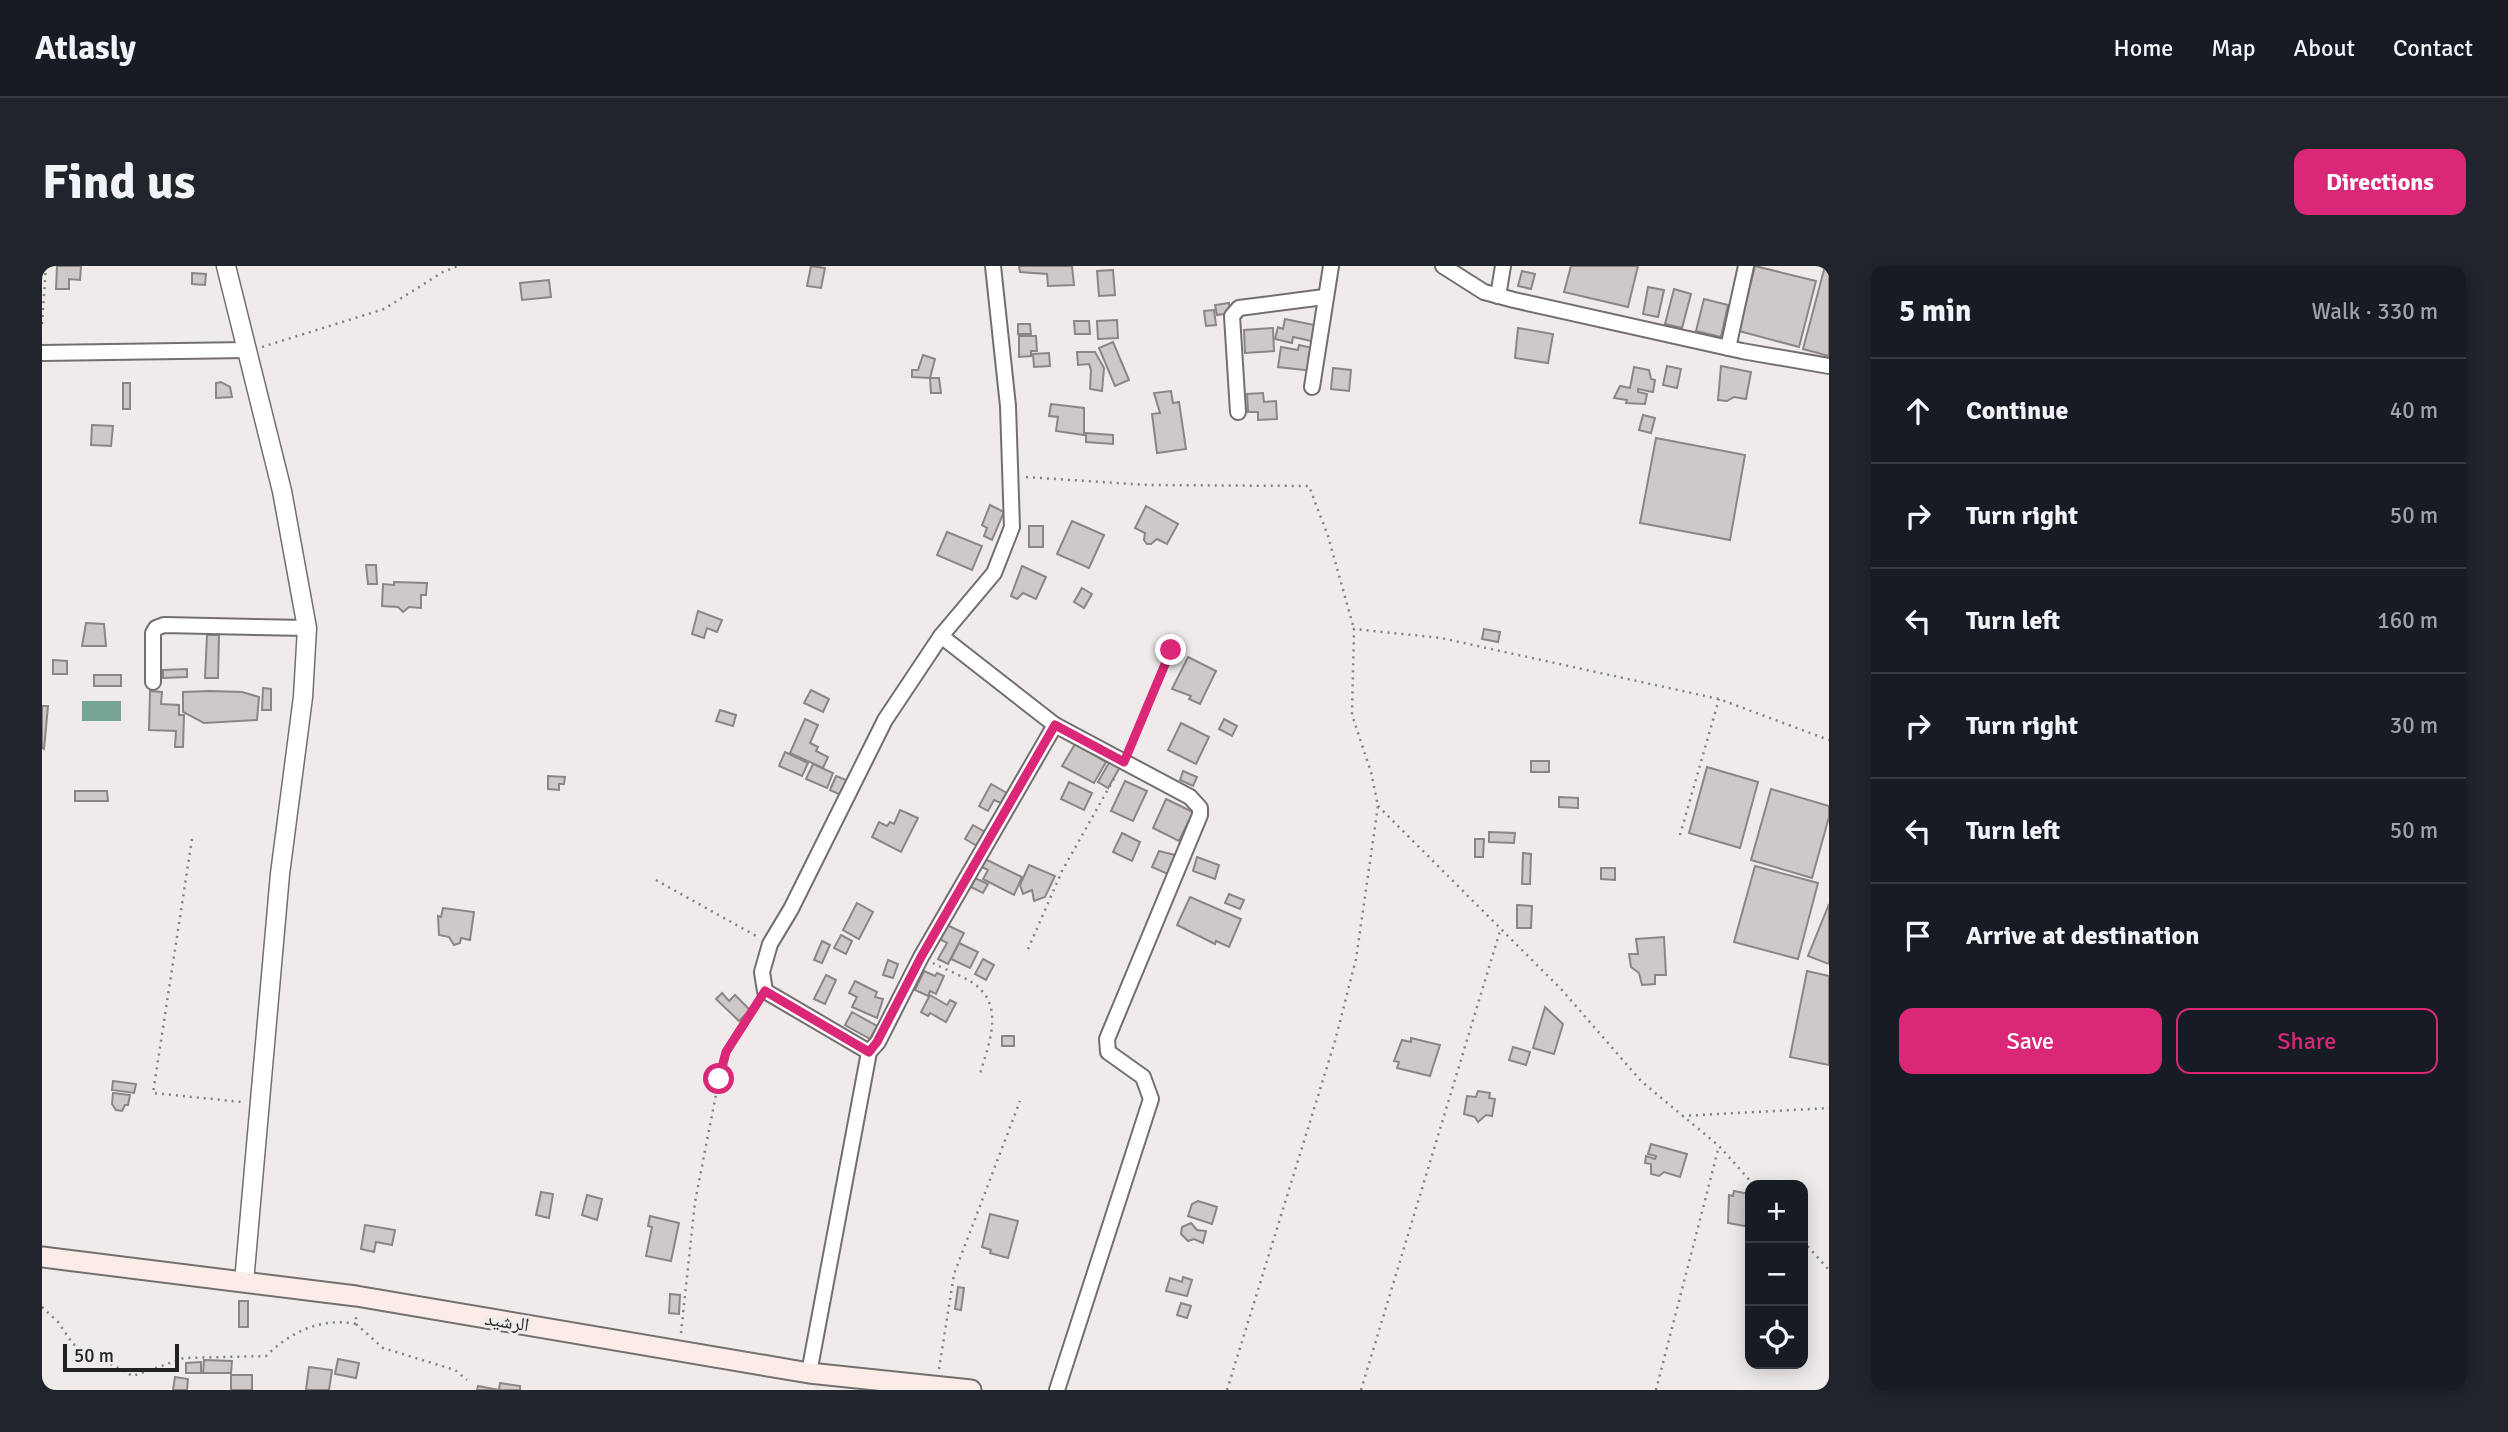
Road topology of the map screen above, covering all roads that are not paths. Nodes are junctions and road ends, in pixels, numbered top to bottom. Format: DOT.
graph roads {
  1 [pos="226,266"];
  2 [pos="993,266"];
  3 [pos="1331,266"];
  4 [pos="1443,266"];
  5 [pos="1503,266"];
  6 [pos="1746,266"];
  7 [pos="1499,296"];
  8 [pos="1324,297"];
  9 [pos="1728,348"];
  10 [pos="248,350"];
  11 [pos="42,353"];
  12 [pos="1829,366"];
  13 [pos="1312,387"];
  14 [pos="1238,412"];
  15 [pos="307,628"];
  16 [pos="941,636"];
  17 [pos="153,682"];
  18 [pos="1055,725"];
  19 [pos="869,1052"];
  20 [pos="42,1257"];
  21 [pos="244,1282"];
  22 [pos="809,1373"];
  23 [pos="971,1390"];
  24 [pos="1057,1390"];
  1 -- 10 [label="street"];
  2 -- 16 [label="street"];
  3 -- 8 [label="street"];
  4 -- 7 [label="street"];
  5 -- 7 [label="street"];
  6 -- 9 [label="street"];
  7 -- 9 [label="street"];
  8 -- 13 [label="street"];
  8 -- 14 [label="street"];
  9 -- 12 [label="street"];
  10 -- 11 [label="street"];
  10 -- 15 [label="street"];
  15 -- 17 [label="street"];
  15 -- 21 [label="street"];
  16 -- 18 [label="street"];
  16 -- 19 [label="street"];
  18 -- 19 [label="street"];
  18 -- 24 [label="street"];
  19 -- 22 [label="street"];
  20 -- 21 [label="main road, الرشيد"];
  21 -- 22 [label="main road, الرشيد"];
  22 -- 23 [label="main road, الرشيد"];
}
